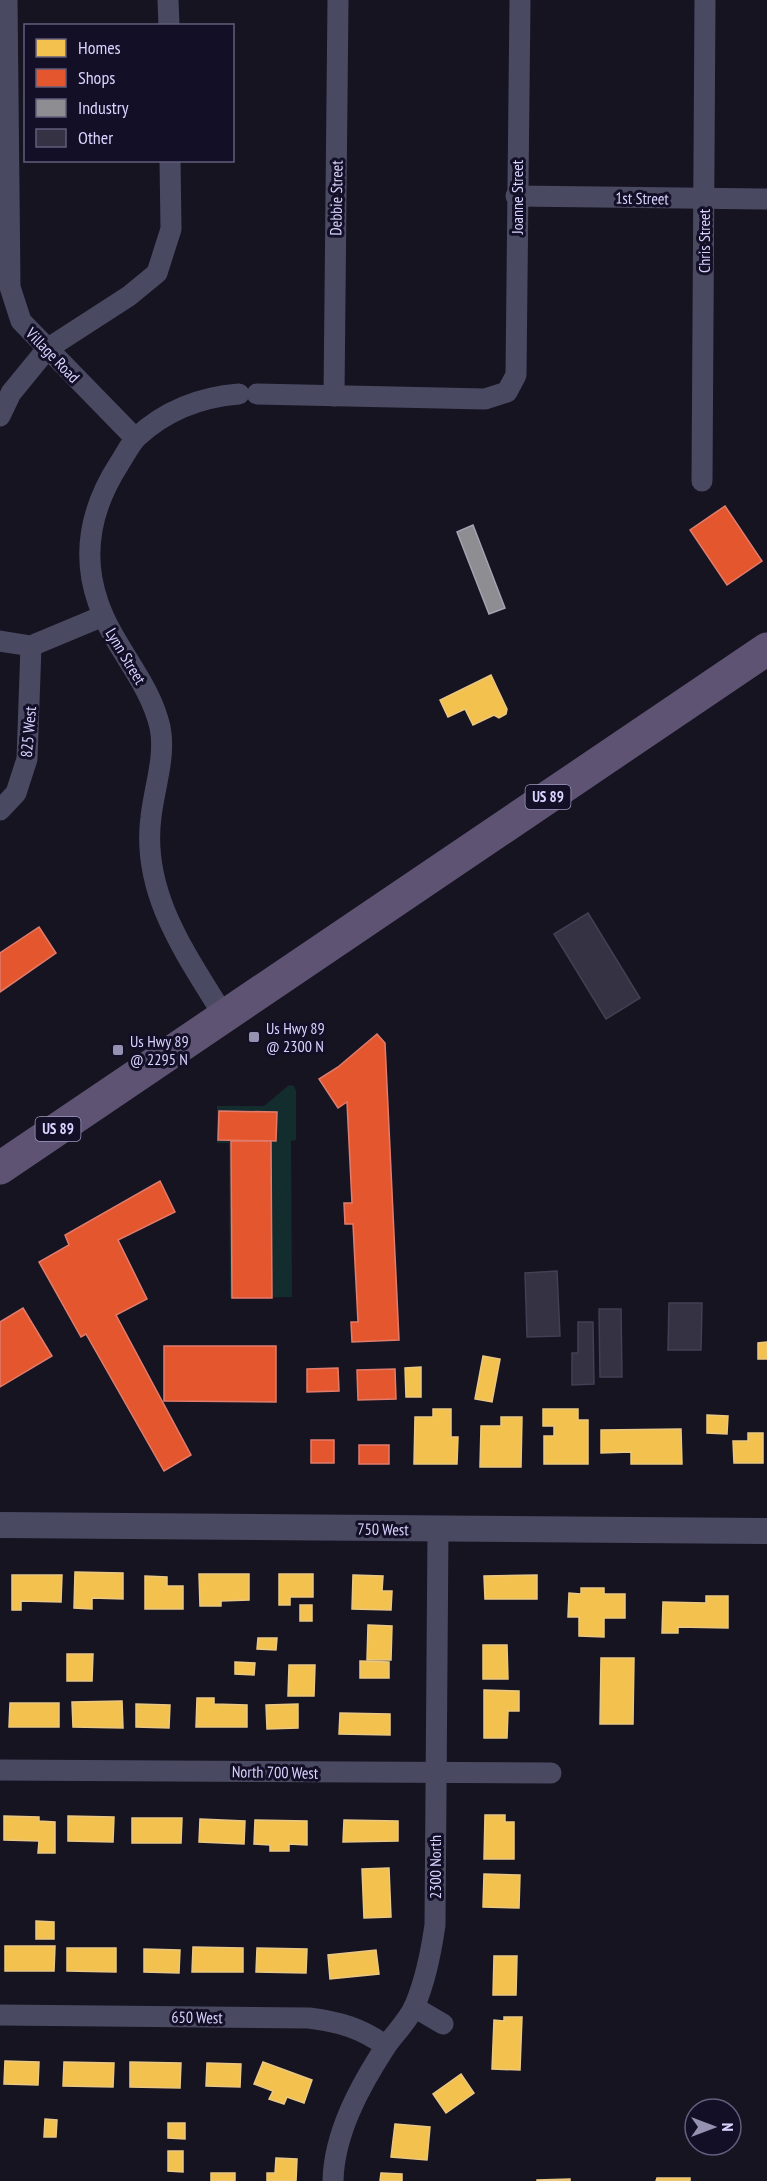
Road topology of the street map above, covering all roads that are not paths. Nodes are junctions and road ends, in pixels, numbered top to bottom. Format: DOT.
graph roads {
  1 [pos="7,0"];
  2 [pos="168,0"];
  3 [pos="338,0"];
  4 [pos="520,0"];
  5 [pos="705,0"];
  6 [pos="168,24"];
  7 [pos="170,162"];
  8 [pos="516,196"];
  9 [pos="704,198"];
  10 [pos="767,199"];
  11 [pos="47,349"];
  12 [pos="507,392"];
  13 [pos="334,396"];
  14 [pos="0,416"];
  15 [pos="135,438"];
  16 [pos="702,481"];
  17 [pos="103,616"];
  18 [pos="0,640"];
  19 [pos="31,646"];
  20 [pos="767,649"];
  21 [pos="0,810"];
  22 [pos="224,1017"];
  23 [pos="0,1168"];
  24 [pos="0,1525"];
  25 [pos="438,1530"];
  26 [pos="767,1531"];
  27 [pos="0,1770"];
  28 [pos="435,1773"];
  29 [pos="551,1773"];
  30 [pos="414,2007"];
  31 [pos="0,2015"];
  32 [pos="443,2024"];
  33 [pos="386,2046"];
  34 [pos="333,2181"];
  1 -- 11 [label="street, Village Road"];
  2 -- 6 [label="street"];
  3 -- 13 [label="street, Debbie Street"];
  4 -- 8 [label="street, Joanne Street"];
  5 -- 9 [label="street, Chris Street"];
  7 -- 11 [label="street"];
  8 -- 9 [label="street, 1st Street"];
  8 -- 12 [label="street, Joanne Street"];
  9 -- 10 [label="street, 1st Street"];
  9 -- 16 [label="street, Chris Street"];
  11 -- 14 [label="street"];
  11 -- 15 [label="street, Village Road"];
  12 -- 13 [label="street, Lynn Street"];
  13 -- 15 [label="street, Lynn Street"];
  15 -- 17 [label="street, Lynn Street"];
  17 -- 19 [label="street"];
  17 -- 22 [label="street, Lynn Street"];
  18 -- 19 [label="street"];
  19 -- 21 [label="street, 825 West"];
  20 -- 22 [label="main road, US 89"];
  22 -- 23 [label="main road, US 89"];
  24 -- 25 [label="street, 750 West"];
  25 -- 26 [label="street, 750 West"];
  25 -- 28 [label="street, 2300 North"];
  27 -- 28 [label="street, North 700 West"];
  28 -- 29 [label="street, North 700 West"];
  28 -- 30 [label="street, 2300 North"];
  30 -- 32 [label="street"];
  30 -- 33 [label="street, 2300 North"];
  31 -- 33 [label="street, 650 West"];
  33 -- 34 [label="street, 2300 North"];
}
